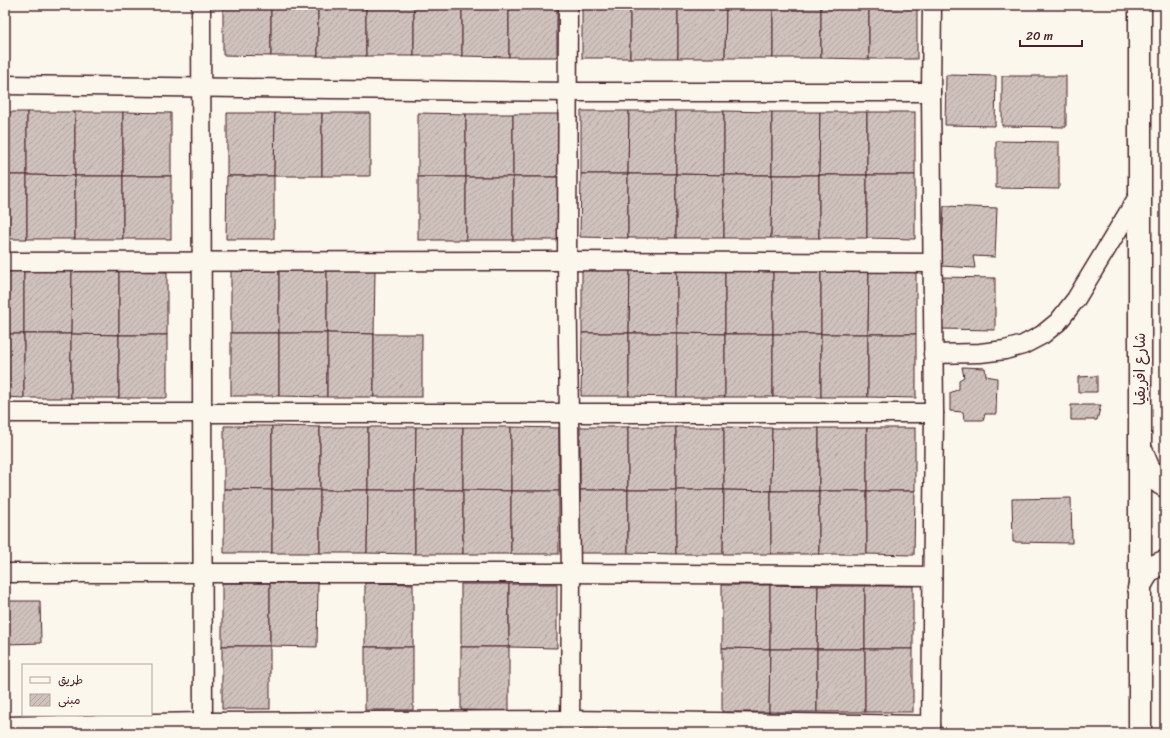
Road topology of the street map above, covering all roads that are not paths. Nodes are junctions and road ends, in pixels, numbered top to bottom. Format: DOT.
graph roads {
  1 [pos="200,5"];
  2 [pos="568,5"];
  3 [pos="932,5"];
  4 [pos="1140,5"];
  5 [pos="5,85"];
  6 [pos="201,87"];
  7 [pos="568,92"];
  8 [pos="931,92"];
  9 [pos="1139,195"];
  10 [pos="567,260"];
  11 [pos="5,262"];
  12 [pos="201,262"];
  13 [pos="932,263"];
  14 [pos="933,354"];
  15 [pos="5,413"];
  16 [pos="202,413"];
  17 [pos="568,413"];
  18 [pos="934,413"];
  19 [pos="1140,447"];
  20 [pos="1165,486"];
  21 [pos="1165,562"];
  22 [pos="5,573"];
  23 [pos="202,573"];
  24 [pos="571,573"];
  25 [pos="932,576"];
  26 [pos="1140,588"];
  27 [pos="5,726"];
  28 [pos="570,726"];
  29 [pos="203,728"];
  30 [pos="931,729"];
  31 [pos="1140,733"];
  1 -- 6 [label="street"];
  2 -- 7 [label="street"];
  3 -- 8 [label="street"];
  4 -- 9 [label="street, شارع افريقيا"];
  5 -- 6 [label="street"];
  6 -- 7 [label="street"];
  6 -- 12 [label="street"];
  7 -- 8 [label="street"];
  7 -- 10 [label="street"];
  8 -- 13 [label="street"];
  9 -- 14 [label="street"];
  9 -- 19 [label="street, شارع افريقيا"];
  10 -- 12 [label="street"];
  10 -- 13 [label="street"];
  10 -- 17 [label="street"];
  11 -- 12 [label="street"];
  12 -- 16 [label="street"];
  13 -- 14 [label="street"];
  14 -- 18 [label="street"];
  15 -- 16 [label="street"];
  16 -- 17 [label="street"];
  16 -- 23 [label="street"];
  17 -- 18 [label="street"];
  17 -- 24 [label="street"];
  18 -- 25 [label="street"];
  19 -- 20 [label="street"];
  19 -- 26 [label="street, شارع افريقيا"];
  21 -- 26 [label="street"];
  22 -- 23 [label="street"];
  23 -- 24 [label="street"];
  23 -- 29 [label="street"];
  24 -- 25 [label="street"];
  24 -- 28 [label="street"];
  25 -- 30 [label="street"];
  26 -- 31 [label="street, شارع افريقيا"];
  27 -- 29 [label="street"];
  28 -- 29 [label="street"];
  28 -- 30 [label="street"];
}
